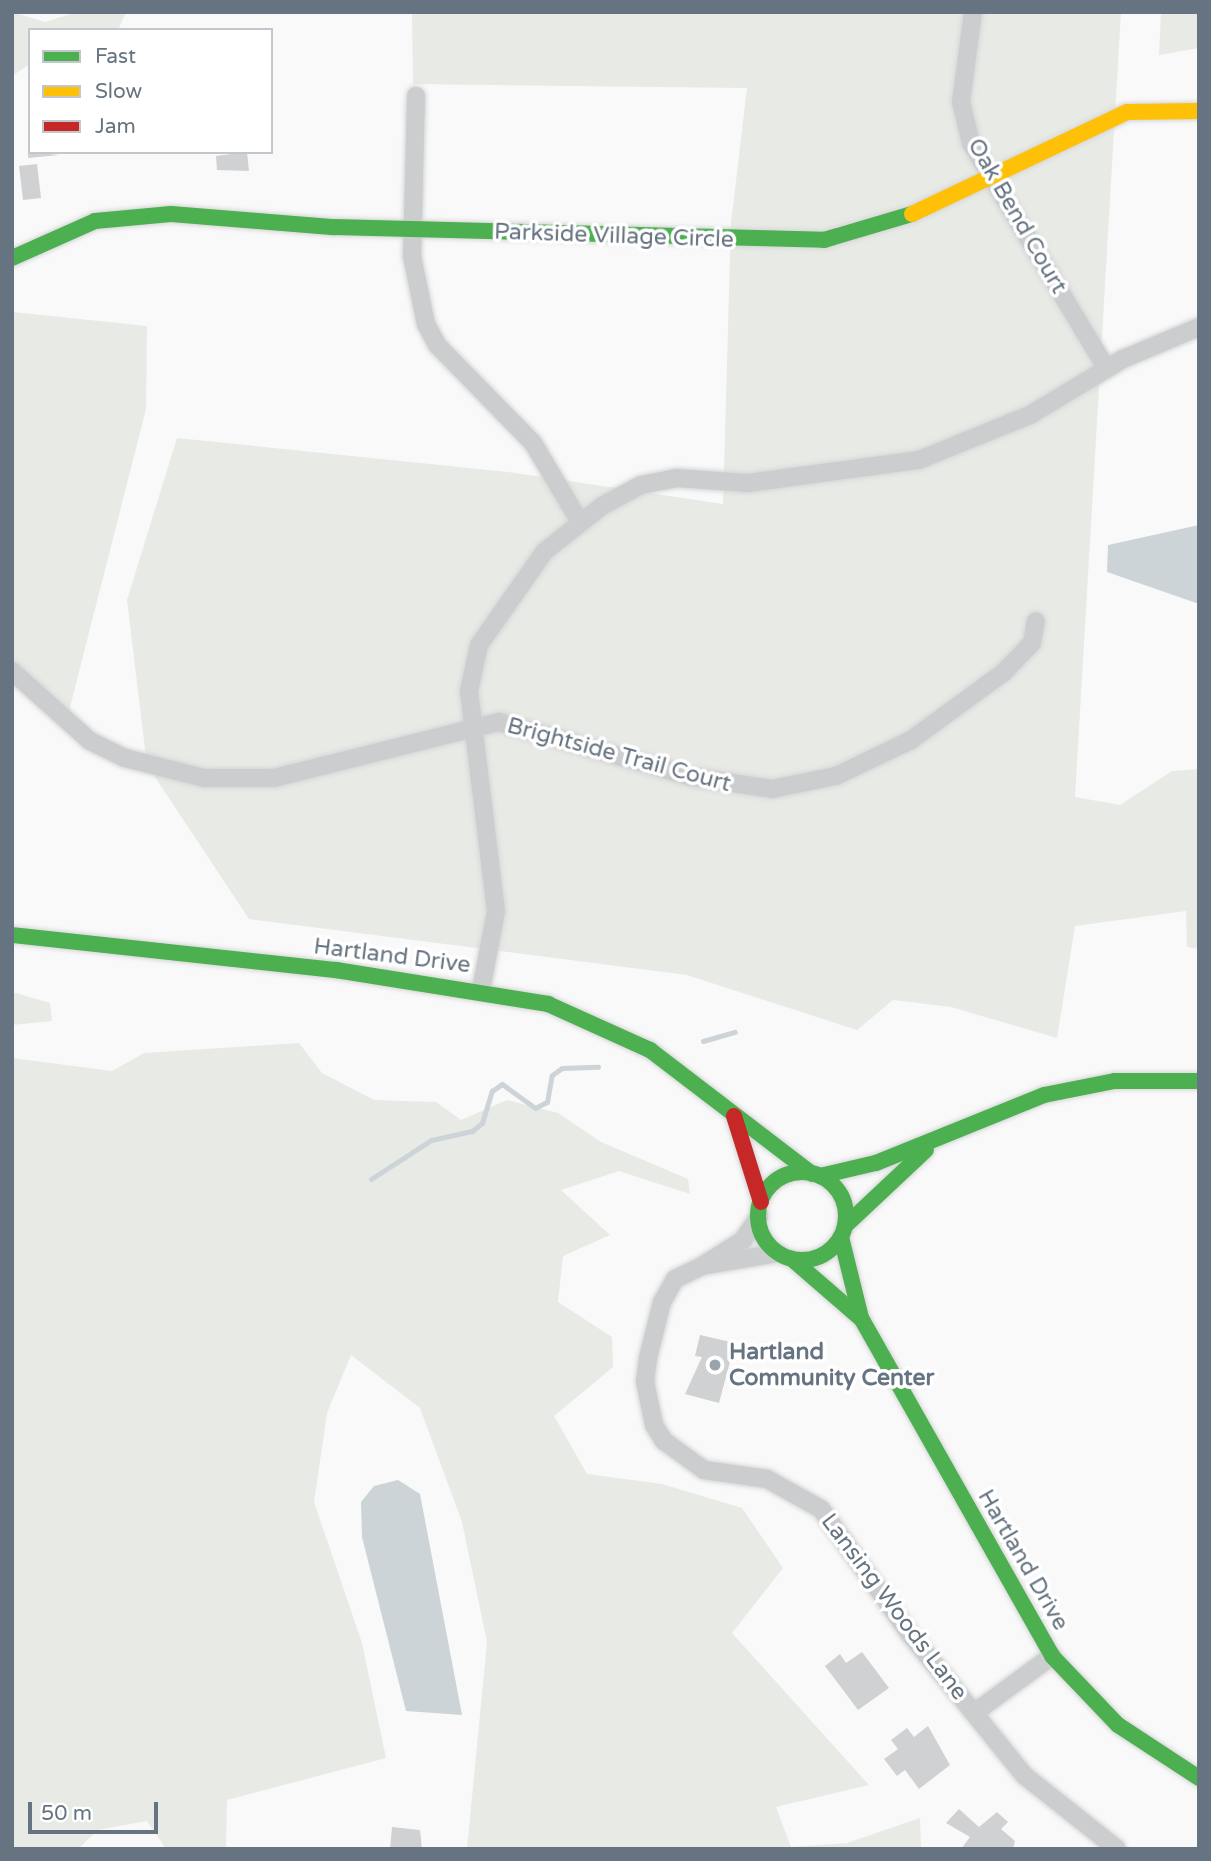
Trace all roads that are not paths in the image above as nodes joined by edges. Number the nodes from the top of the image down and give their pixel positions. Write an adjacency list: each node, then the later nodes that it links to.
1 (973, 12): 4 (street, Oak Bend Court)
2 (416, 96): 5 (street)
3 (1199, 111): 4 (street, Parkside Village Circle)
4 (992, 175): 5 (street, Parkside Village Circle); 8 (street, Oak Bend Court)
5 (413, 229): 6 (street, Parkside Village Circle); 9 (street)
6 (12, 258)
7 (1199, 327): 8 (street)
8 (1106, 369): 9 (street)
9 (580, 522): 12 (street)
10 (1036, 621): 12 (street, Brightside Trail Court)
11 (12, 671): 12 (street)
12 (474, 725): 14 (street)
13 (12, 934): 14 (street, Hartland Drive)
14 (481, 990): 16 (street, Hartland Drive)
15 (1199, 1080): 17 (street)
16 (734, 1116): 18 (street, Hartland Drive); 19 (street, Hartland Drive)
17 (934, 1142): 18 (street); 20 (street)
18 (816, 1175): 19 (street); 20 (street, Hartland Drive)
19 (760, 1209): 21 (street, Hartland Drive); 22 (street, Lansing Woods Lane)
20 (843, 1232): 21 (street); 23 (street, Hartland Drive)
21 (785, 1256): 22 (street, Lansing Woods Lane); 23 (street, Hartland Drive)
22 (702, 1266): 25 (street, Lansing Woods Lane)
23 (861, 1318): 24 (street, Hartland Drive)
24 (1052, 1656): 25 (street); 26 (street, Hartland Drive)
25 (974, 1713): 27 (street, Lansing Woods Lane)
26 (1199, 1778)
27 (1116, 1849)

